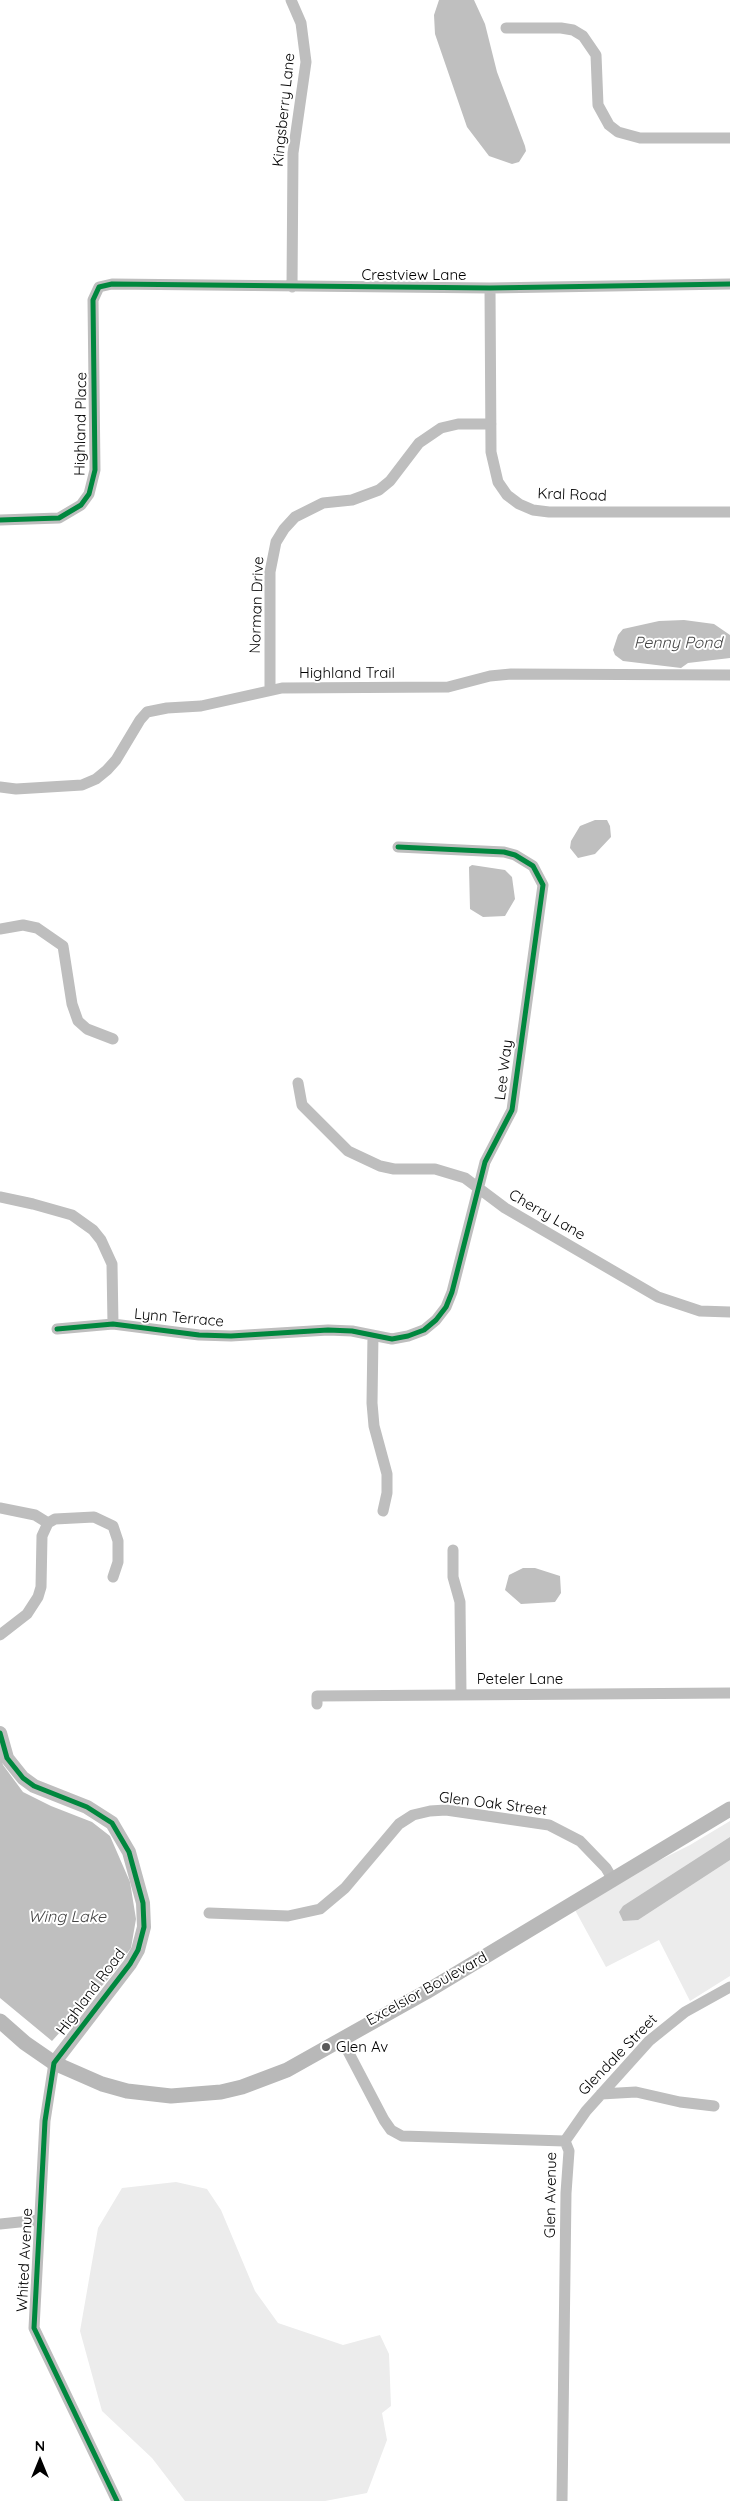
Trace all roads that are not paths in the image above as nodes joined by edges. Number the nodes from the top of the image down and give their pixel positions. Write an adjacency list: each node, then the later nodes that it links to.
1 (290, 0): 6 (street, Kingsberry Lane)
2 (506, 28): 3 (street)
3 (730, 138)
4 (730, 284): 7 (street, Crestview Lane)
5 (99, 287): 6 (street, Crestview Lane); 10 (street, Highland Place)
6 (292, 287): 7 (street, Crestview Lane)
7 (490, 288): 8 (street, Kral Road)
8 (491, 424): 9 (street, Kral Road); 12 (street, Norman Drive)
9 (730, 512)
10 (0, 520)
11 (730, 675): 12 (street, Highland Trail)
12 (270, 690): 13 (street, Highland Trail)
13 (0, 787)
14 (398, 847): 18 (street, Lee Way)
15 (0, 929): 16 (street)
16 (113, 1039)
17 (298, 1083): 18 (street, Cherry Lane)
18 (480, 1188): 20 (street, Cherry Lane); 24 (street, Lee Way)
19 (0, 1197): 21 (street)
20 (730, 1312)
21 (113, 1324): 22 (street, Lynn Terrace); 23 (street, Lynn Terrace)
22 (57, 1330)
23 (328, 1330): 24 (street, Lee Way)
24 (373, 1335): 26 (street)
25 (0, 1508): 27 (street)
26 (383, 1511)
27 (48, 1523): 29 (street); 30 (street)
28 (452, 1550): 32 (street)
29 (113, 1576)
30 (0, 1635)
31 (730, 1693): 32 (street, Peteler Lane)
32 (461, 1694): 33 (street, Peteler Lane)
33 (317, 1704)
34 (0, 1733): 41 (street, Highland Road)
35 (730, 1809): 36 (main road, Excelsior Boulevard)
36 (613, 1880): 37 (street, Glen Oak Street); 40 (main road, Excelsior Boulevard)
37 (209, 1913)
38 (730, 1987): 42 (street, Glendale Street)
39 (0, 2022): 41 (main road, Excelsior Boulevard)
40 (341, 2038): 41 (main road, Excelsior Boulevard); 44 (street, Glen Avenue)
41 (54, 2063): 45 (street, Whited Avenue)
42 (601, 2094): 43 (street); 44 (street, Glendale Street)
43 (714, 2106)
44 (565, 2141): 48 (street, Glen Avenue)
45 (40, 2220): 46 (street); 47 (street, Whited Avenue)
46 (0, 2224)
47 (117, 2501)
48 (562, 2501)

